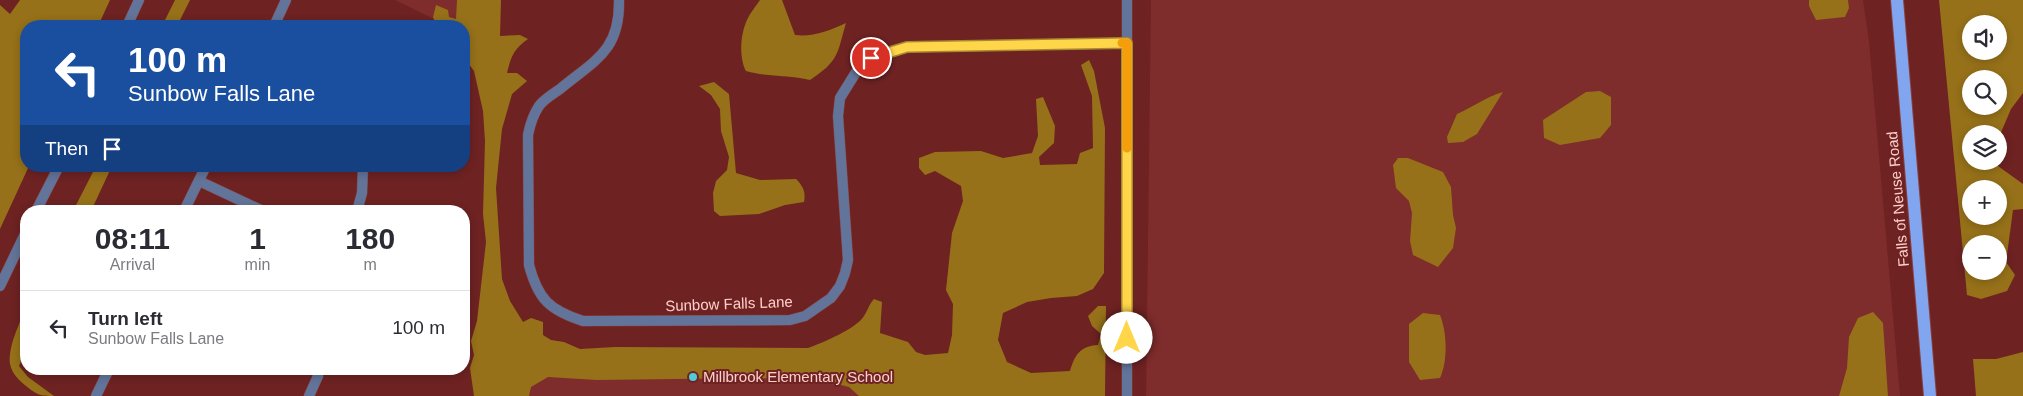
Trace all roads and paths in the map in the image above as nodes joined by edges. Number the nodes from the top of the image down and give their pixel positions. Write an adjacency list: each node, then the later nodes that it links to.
1 (140, 0): 6 (street)
2 (286, 0): 7 (street)
3 (618, 0): 8 (street, Sunbow Falls Lane)
4 (1127, 0): 8 (street)
5 (1896, 0): 24 (main road, Falls of Neuse Road)
6 (130, 20)
7 (277, 20)
8 (1127, 43): 23 (street)
9 (56, 172): 13 (street)
10 (203, 172): 12 (street)
11 (363, 172): 16 (street)
12 (199, 181): 14 (street); 15 (street)
13 (39, 205)
14 (187, 205)
15 (250, 205)
16 (359, 205)
17 (20, 244): 18 (street)
18 (0, 286)
19 (106, 375): 21 (street)
20 (318, 376): 22 (street)
21 (96, 396)
22 (309, 396)
23 (1127, 396)
24 (1930, 396)

